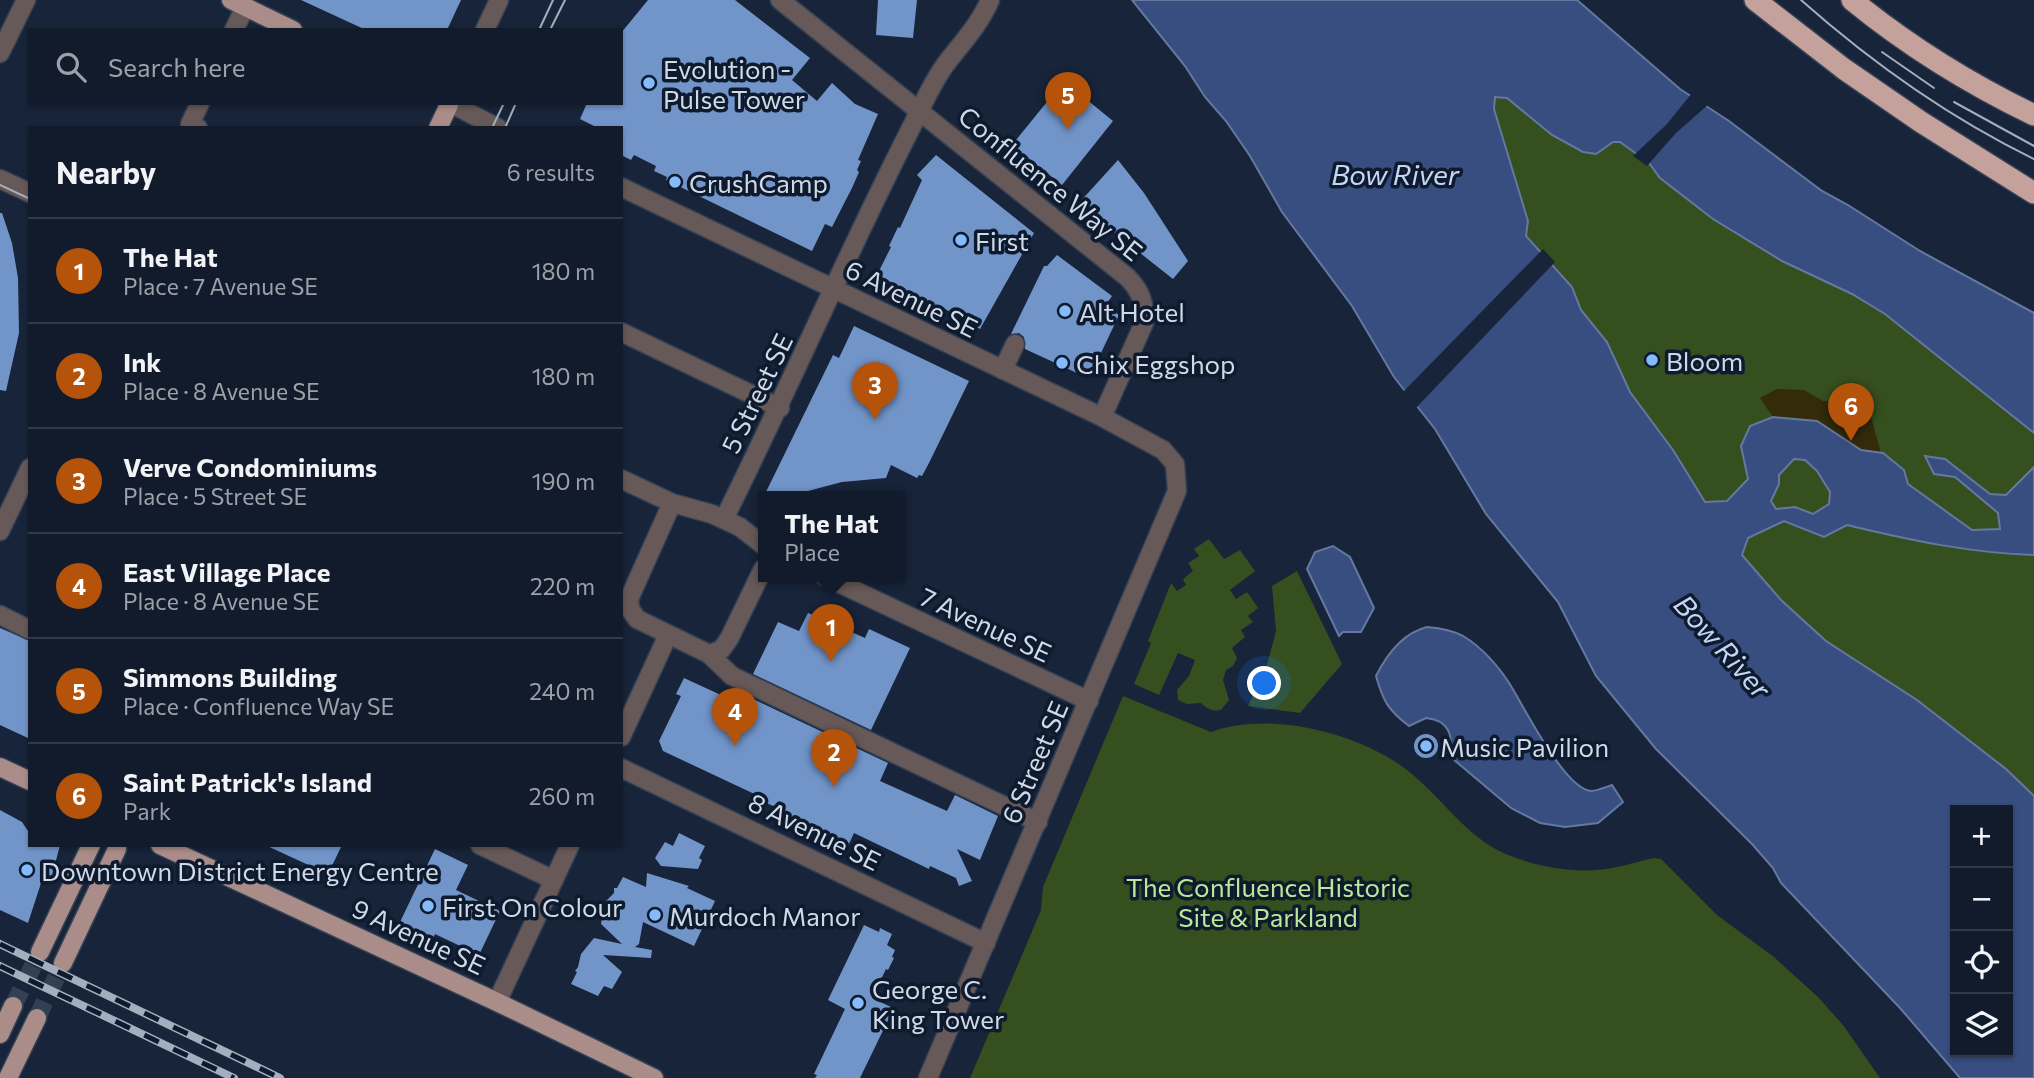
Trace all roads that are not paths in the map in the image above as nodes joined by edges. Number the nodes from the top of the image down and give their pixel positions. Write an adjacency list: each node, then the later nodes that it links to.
1 (26, 0): 11 (street)
2 (499, 0): 10 (street)
3 (780, 0): 15 (street, Confluence Way SE)
4 (990, 0): 15 (street, 5 Street SE)
5 (1755, 0): 23 (highway)
6 (1852, 0): 16 (highway)
7 (238, 3): 8 (street); 9 (main road)
8 (234, 28)
9 (289, 28)
10 (486, 28)
11 (0, 53)
12 (199, 105): 17 (street)
13 (449, 105): 18 (main road)
14 (451, 105): 19 (street)
15 (920, 110): 24 (street, 5 Street SE); 29 (street, Confluence Way SE)
16 (2034, 115)
17 (194, 126)
18 (439, 126)
19 (494, 126)
20 (0, 179): 22 (street)
21 (623, 188): 24 (street, 6 Avenue SE)
22 (28, 193)
23 (2034, 193)
24 (834, 289): 27 (street, 6 Avenue SE); 28 (street, 5 Street SE)
25 (623, 333): 28 (street)
26 (1015, 344): 27 (street)
27 (1003, 370): 29 (street, 6 Avenue SE)
28 (780, 408): 34 (street, 5 Street SE)
29 (1102, 417): 30 (street, 6 Avenue SE)
30 (1175, 464): 44 (street, 6 Street SE)
31 (28, 478): 35 (street)
32 (623, 480): 33 (street)
33 (672, 503): 34 (street); 40 (street)
34 (724, 519): 36 (street)
35 (0, 531)
36 (758, 541)
37 (758, 579): 43 (street)
38 (837, 582): 44 (street, 7 Avenue SE)
39 (0, 615): 41 (street)
40 (629, 619): 42 (street)
41 (28, 629)
42 (668, 635): 43 (street); 45 (street)
43 (709, 654): 49 (street)
44 (1089, 701): 49 (street, 6 Street SE)
45 (623, 733)
46 (0, 766): 48 (main road)
47 (623, 769): 56 (street, 8 Avenue SE)
48 (28, 781)
49 (1038, 822): 56 (street, 6 Street SE)
50 (90, 847): 57 (main road)
51 (117, 847): 58 (main road)
52 (164, 847): 59 (main road, 9 Avenue SE)
53 (484, 847): 55 (street)
54 (569, 847): 55 (street)
55 (554, 880): 59 (street)
56 (986, 943): 65 (street, 6 Street SE)
57 (40, 951)
58 (64, 963)
59 (497, 1002): 64 (main road, 9 Avenue SE)
60 (13, 1006): 62 (main road)
61 (37, 1018): 63 (main road)
62 (0, 1034)
63 (8, 1078)
64 (654, 1078)
65 (928, 1078)

